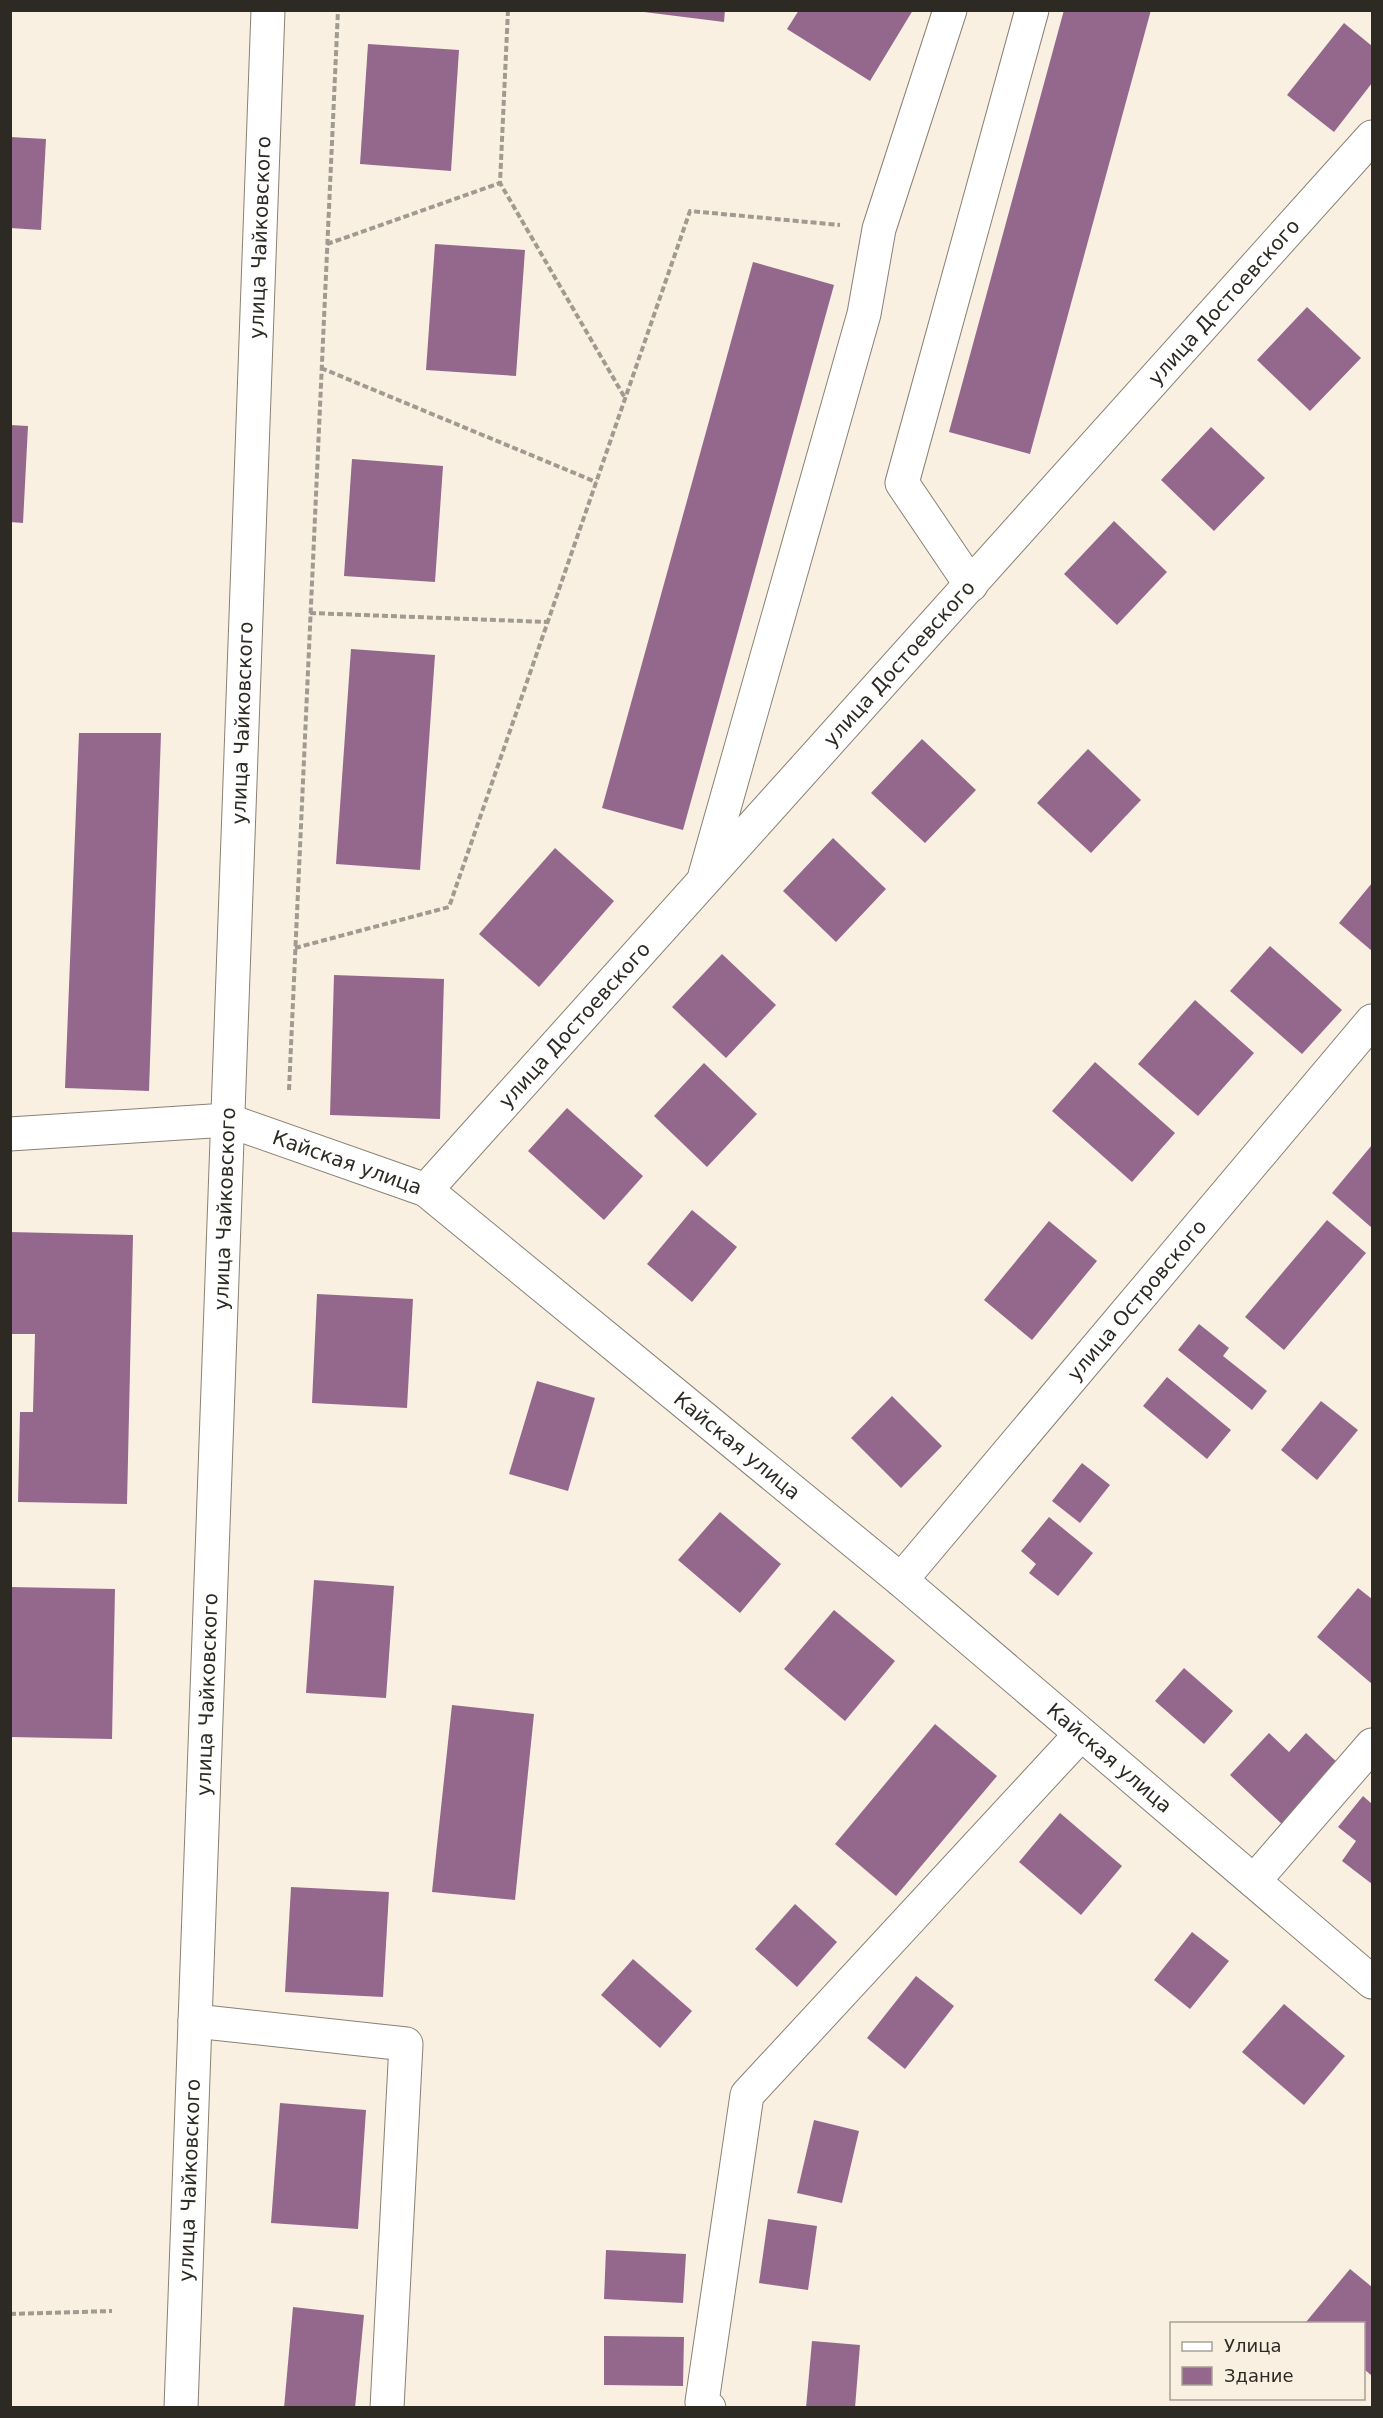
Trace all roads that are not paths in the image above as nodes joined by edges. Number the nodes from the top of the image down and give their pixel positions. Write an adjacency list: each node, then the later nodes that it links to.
1 (268, 10): 8 (street, улица Чайковского)
2 (950, 10): 6 (street)
3 (1032, 10): 5 (street)
4 (1372, 137): 5 (street, улица Достоевского)
5 (970, 585): 6 (street, улица Достоевского)
6 (703, 882): 10 (street, улица Достоевского)
7 (1372, 1021): 11 (street, улица Островского)
8 (227, 1120): 9 (street, Кайская улица); 10 (street, Кайская улица); 16 (street, улица Чайковского)
9 (10, 1134)
10 (426, 1190): 11 (street, Кайская улица)
11 (901, 1580): 12 (street, Кайская улица)
12 (1081, 1734): 14 (street, Кайская улица); 19 (street)
13 (1372, 1745): 14 (street)
14 (1254, 1881): 15 (street, Кайская улица)
15 (1372, 1982)
16 (195, 2021): 17 (street, улица Чайковского); 18 (street)
17 (181, 2408)
18 (387, 2408)
19 (710, 2408)

